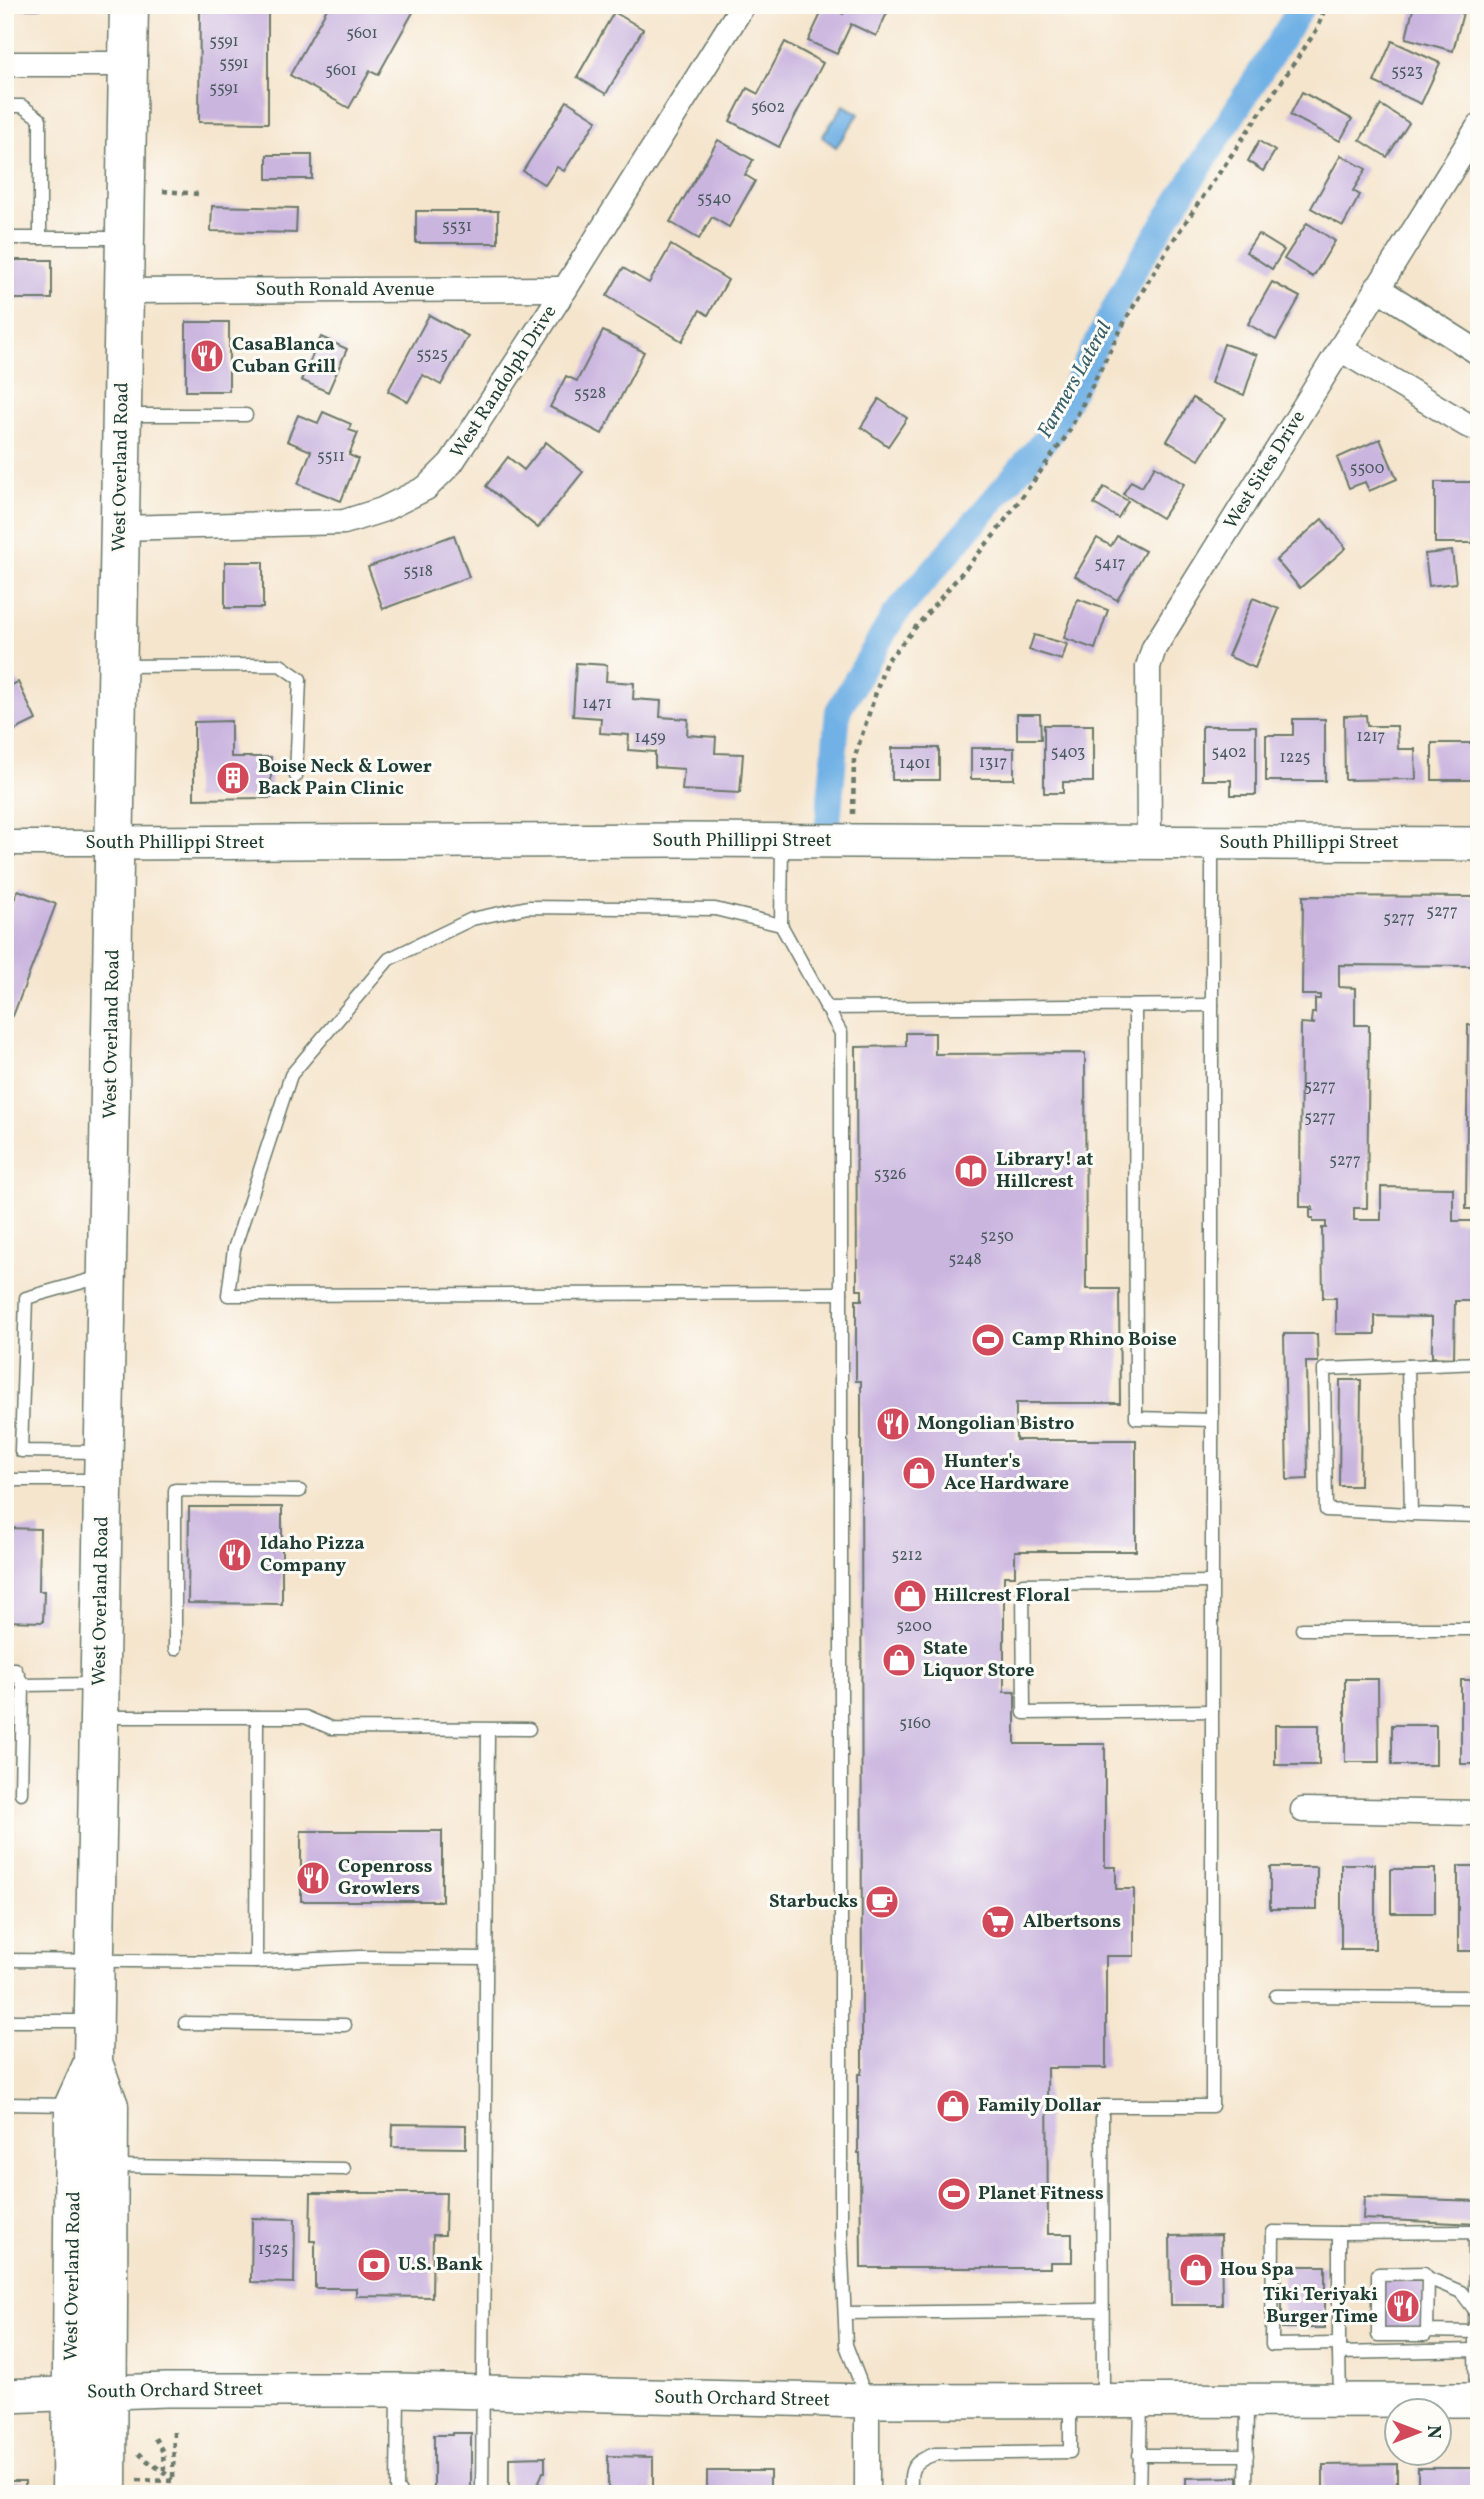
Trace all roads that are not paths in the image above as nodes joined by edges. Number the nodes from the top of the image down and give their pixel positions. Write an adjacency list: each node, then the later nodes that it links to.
1 (129, 5): 4 (main road, West Overland Road)
2 (743, 5): 11 (street, West Randolph Drive)
3 (5, 64): 4 (street)
4 (128, 64): 9 (main road, West Overland Road)
5 (5, 106): 8 (lane)
6 (1479, 126): 10 (street, West Sites Drive)
7 (5, 238): 8 (lane)
8 (40, 238): 9 (lane)
9 (125, 238): 12 (main road, West Overland Road)
10 (1377, 288): 13 (street, West Sites Drive); 14 (street)
11 (565, 289): 12 (street, South Ronald Avenue); 18 (street, West Randolph Drive)
12 (124, 291): 15 (main road, West Overland Road)
13 (1340, 349): 17 (street); 22 (street, West Sites Drive)
14 (1479, 353)
15 (122, 415): 16 (lane); 18 (main road, West Overland Road)
16 (246, 415)
17 (1479, 429)
18 (120, 528): 19 (main road, West Overland Road)
19 (118, 666): 20 (lane); 24 (main road, West Overland Road)
20 (296, 776)
21 (782, 841): 22 (main road, South Phillippi Street); 24 (main road, South Phillippi Street); 27 (lane)
22 (1149, 842): 25 (main road, South Phillippi Street)
23 (5, 843): 24 (street, South Phillippi Street)
24 (115, 843): 31 (main road, West Overland Road)
25 (1212, 843): 26 (main road, South Phillippi Street); 29 (lane)
26 (1479, 844)
27 (781, 925): 30 (lane); 32 (lane)
28 (1135, 1006): 29 (lane); 30 (lane); 35 (lane)
29 (1212, 1006): 35 (lane)
30 (826, 1008): 32 (lane)
31 (107, 1275): 36 (main road, West Overland Road); 36 (lane)
32 (841, 1293): 74 (lane)
33 (1479, 1363): 34 (lane)
34 (1408, 1366): 39 (lane); 39 (lane)
35 (1212, 1420): 41 (lane)
36 (104, 1466): 37 (lane); 47 (main road, West Overland Road)
37 (5, 1479)
38 (300, 1491): 44 (lane)
39 (1411, 1514): 40 (lane)
40 (1479, 1516)
41 (1212, 1582): 48 (lane); 48 (lane)
42 (1302, 1629): 43 (lane)
43 (1479, 1629)
44 (175, 1649)
45 (5, 1669): 46 (lane)
46 (23, 1685): 47 (lane); 52 (lane)
47 (100, 1700): 49 (lane); 56 (main road, West Overland Road)
48 (1212, 1710): 73 (lane)
49 (257, 1717): 51 (lane); 58 (lane)
50 (529, 1729): 51 (lane)
51 (488, 1730): 55 (lane)
52 (21, 1793)
53 (1303, 1810): 54 (street)
54 (1479, 1813)
55 (486, 1958): 58 (lane); 80 (lane)
56 (95, 1959): 57 (lane); 58 (lane); 62 (main road, West Overland Road)
57 (5, 1960)
58 (256, 1962)
59 (1276, 1996): 60 (lane)
60 (1479, 1997)
61 (5, 2021): 62 (lane)
62 (94, 2021): 65 (main road, West Overland Road)
63 (185, 2023): 64 (lane)
64 (345, 2025)
65 (93, 2063): 67 (main road, West Overland Road); 68 (main road, West Overland Road)
66 (5, 2104): 67 (lane)
67 (74, 2105): 81 (main road, West Overland Road)
68 (108, 2166): 69 (lane); 81 (main road, West Overland Road)
69 (344, 2169)
70 (1339, 2233): 72 (lane); 77 (lane); 77 (lane)
71 (1428, 2278): 72 (lane); 75 (lane); 75 (lane)
72 (1474, 2309): 76 (lane)
73 (1102, 2311): 74 (lane); 84 (lane)
74 (845, 2313): 88 (lane)
75 (1427, 2331): 76 (lane)
76 (1475, 2332): 78 (lane)
77 (1339, 2349): 78 (lane); 86 (lane)
78 (1475, 2350): 87 (lane)
79 (398, 2390): 80 (main road, South Orchard Street); 81 (main road, South Orchard Street); 93 (lane)
80 (482, 2391): 88 (main road, South Orchard Street); 94 (lane)
81 (89, 2392): 82 (main road, South Orchard Street); 91 (main road, West Overland Road); 92 (main road, West Overland Road)
82 (5, 2396)
83 (1141, 2399): 84 (main road, South Orchard Street); 85 (main road, South Orchard Street); 89 (lane)
84 (1087, 2400): 88 (main road, South Orchard Street); 96 (lane)
85 (1247, 2400): 86 (main road, South Orchard Street); 90 (lane)
86 (1340, 2400): 87 (main road, South Orchard Street)
87 (1477, 2400)
88 (867, 2401): 95 (street)
89 (1139, 2455): 90 (lane); 97 (lane)
90 (1247, 2455): 98 (lane)
91 (118, 2487)
92 (71, 2494)
93 (401, 2494)
94 (482, 2494)
95 (867, 2494)
96 (911, 2494)
97 (1139, 2494)
98 (1246, 2494)

